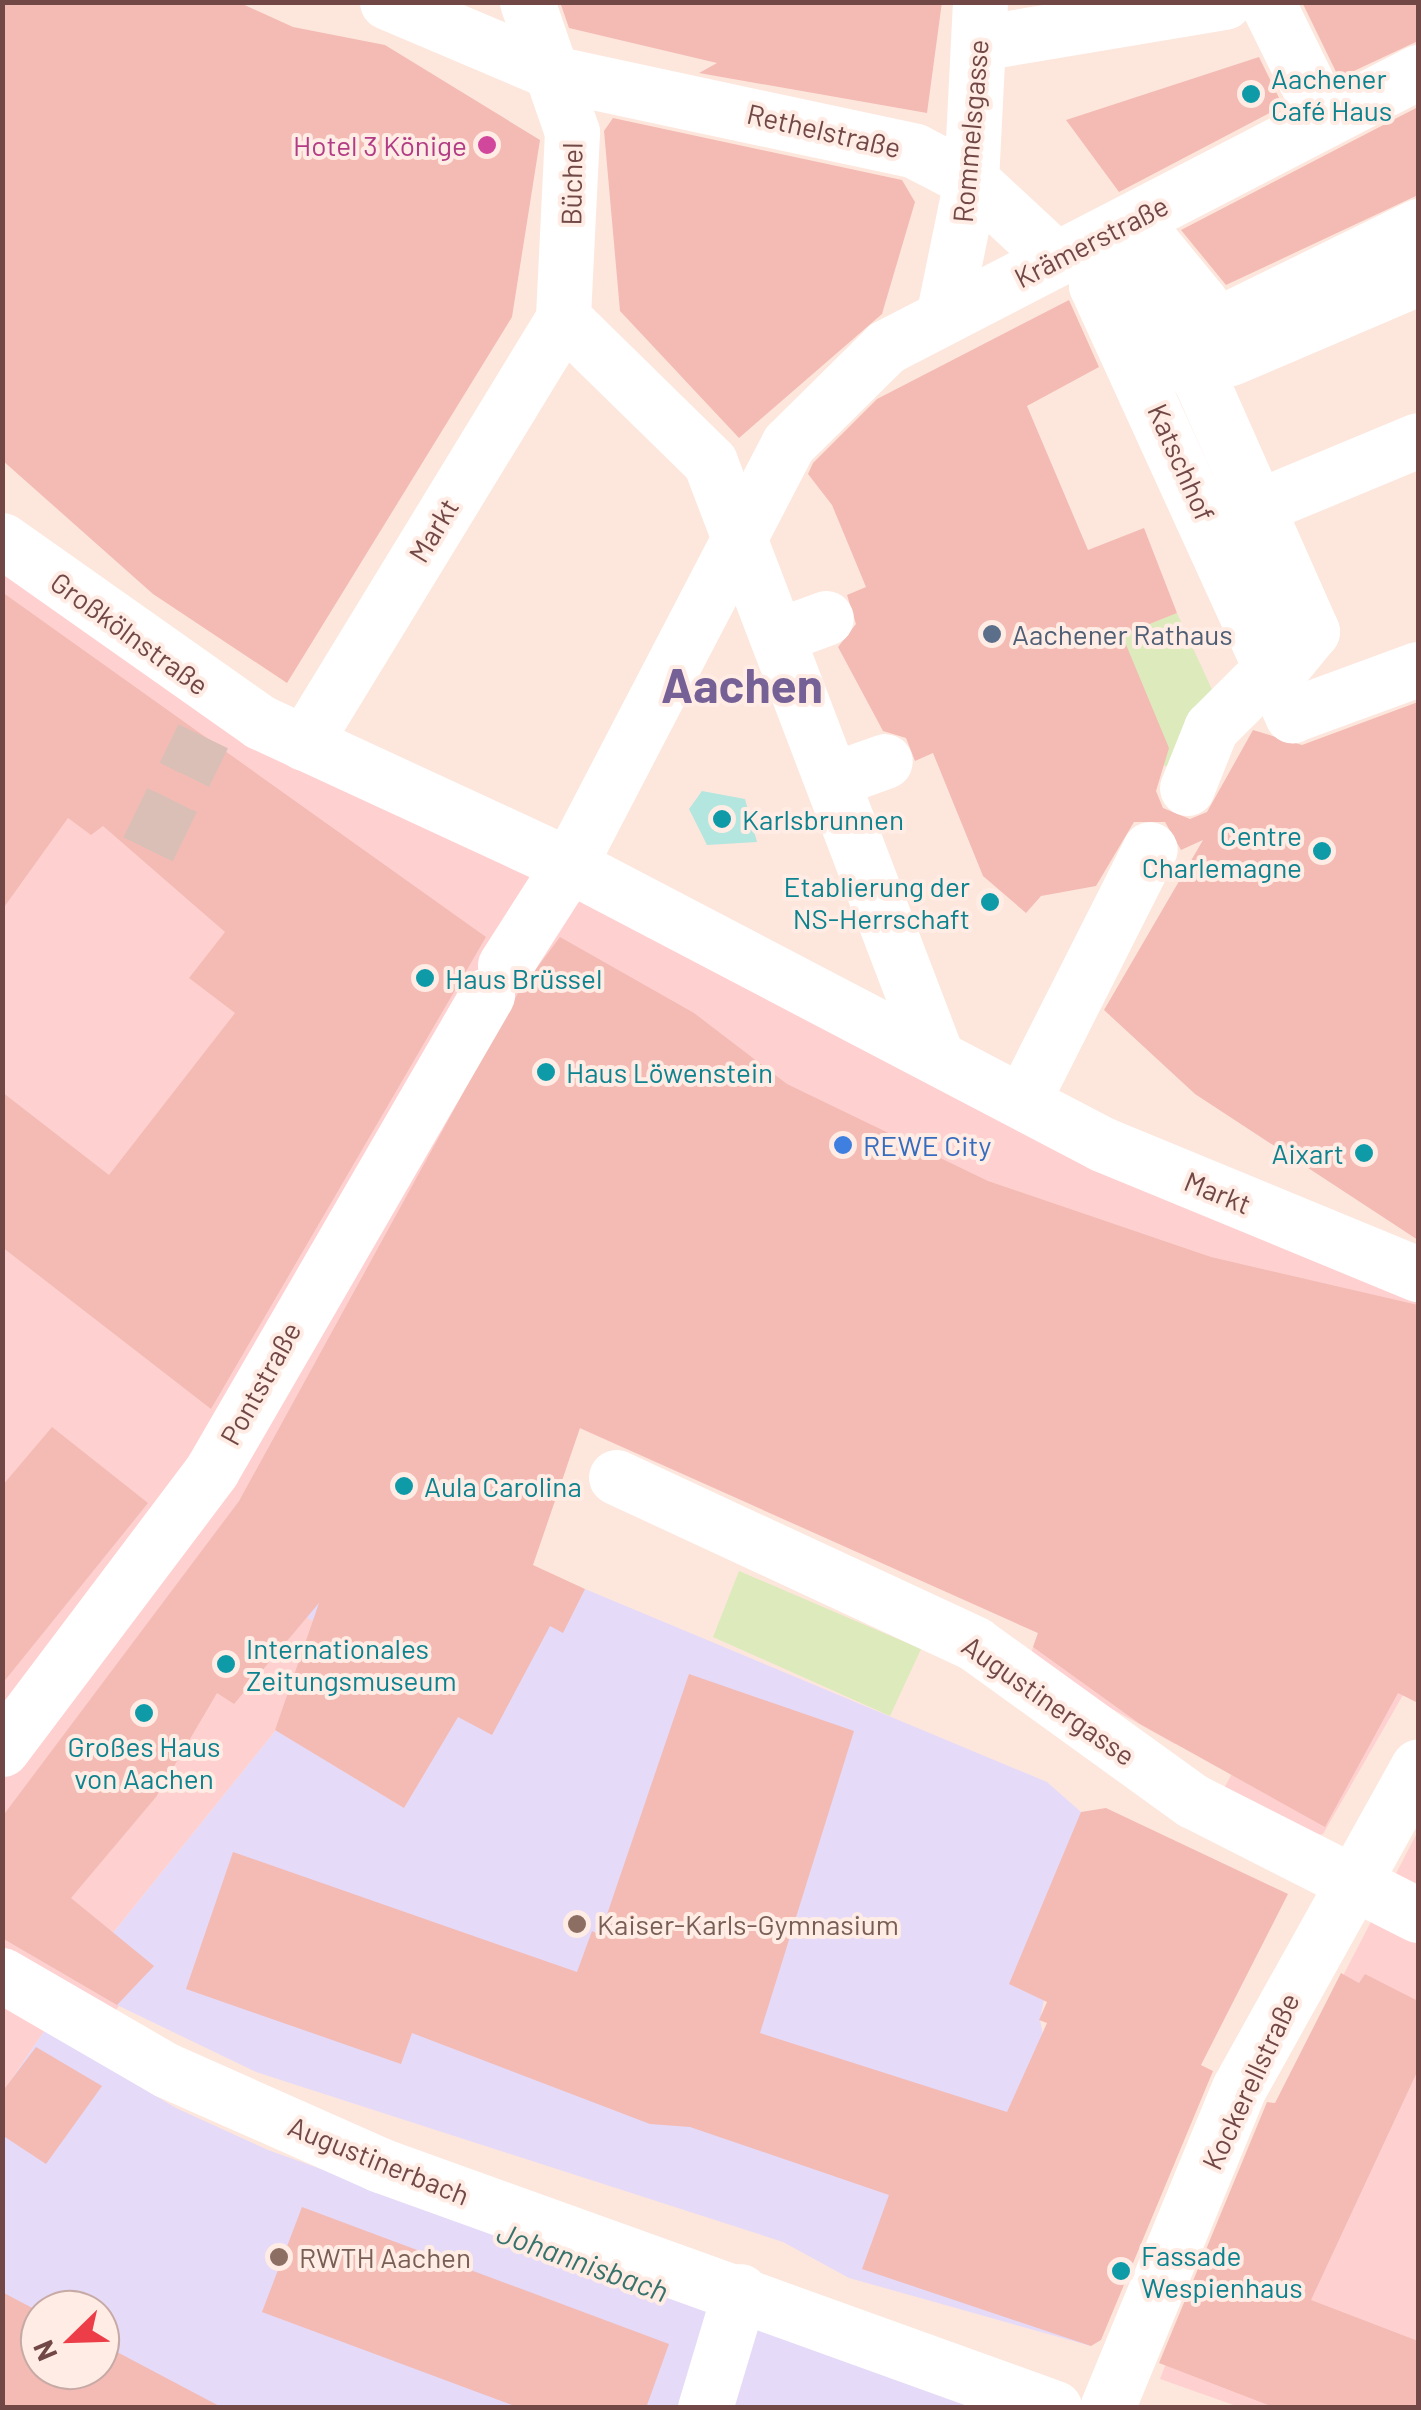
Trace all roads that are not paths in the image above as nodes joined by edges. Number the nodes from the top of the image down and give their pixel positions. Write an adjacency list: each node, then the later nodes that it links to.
1 (527, 2): 7 (street, Büchel)
2 (1226, 2): 5 (street)
3 (1267, 2): 8 (street)
4 (409, 5): 7 (street)
5 (980, 23): 9 (street, Rommelsgasse)
6 (1418, 72): 8 (street, Krämerstraße)
7 (557, 74): 9 (street, Rethelstraße); 13 (street, Büchel)
8 (1324, 120): 11 (street, Krämerstraße)
9 (971, 180): 11 (street, Rethelstraße); 14 (street, Rommelsgasse)
10 (1418, 226): 15 (street)
11 (1100, 243): 14 (street, Krämerstraße); 15 (street, Katschhof); 21 (street, Katschhof)
12 (1418, 278): 15 (street, Katschhof)
13 (566, 306): 18 (street); 22 (street, Markt)
14 (943, 317): 18 (street, Krämerstraße)
15 (1197, 336): 17 (street, Katschhof)
16 (1418, 440): 17 (street, Katschhof)
17 (1258, 507): 21 (street, Katschhof)
18 (739, 534): 24 (street); 27 (street)
19 (4, 542): 22 (street, Großkölnstraße)
20 (1418, 669): 21 (street, Katschhof)
21 (1266, 680): 25 (street, Katschhof)
22 (248, 725): 27 (street, Markt)
23 (885, 761): 24 (street)
24 (832, 780): 28 (street)
25 (1186, 788)
26 (1150, 848): 29 (street)
27 (568, 865): 28 (street, Markt); 32 (street, Pontstraße)
28 (935, 1052): 29 (street, Markt)
29 (1023, 1100): 30 (street, Markt)
30 (1418, 1274)
31 (616, 1478): 34 (street, Augustinergasse)
32 (2, 1750)
33 (1418, 1766): 34 (street, Kockerellstraße)
34 (1351, 1880): 35 (street, Augustinergasse); 40 (street, Kockerellstraße)
35 (1418, 1915)
36 (2, 1976): 37 (street, Augustinerbach)
37 (740, 2290): 38 (street); 39 (street, Augustinerbach)
38 (706, 2408)
39 (1055, 2408)
40 (1107, 2408)

